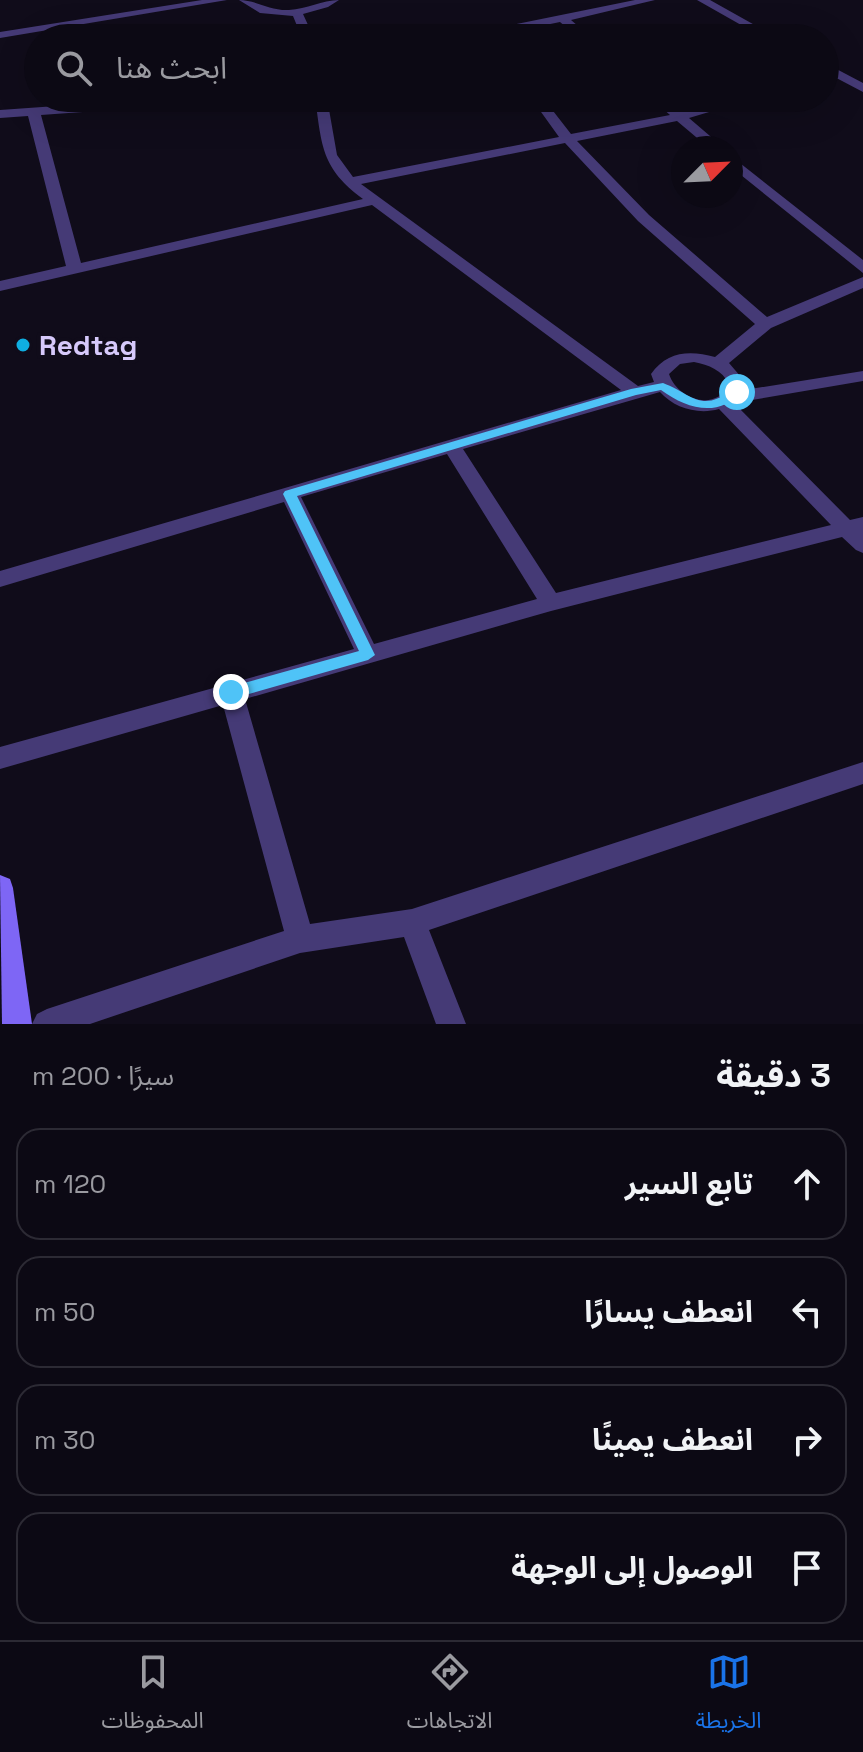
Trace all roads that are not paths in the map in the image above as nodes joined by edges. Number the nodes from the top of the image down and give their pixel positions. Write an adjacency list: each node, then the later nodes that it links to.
1 (132, 0): 8 (street)
2 (222, 0): 8 (street)
3 (244, 0): 7 (street)
4 (334, 0): 7 (street)
5 (650, 0): 9 (street)
6 (702, 0): 14 (street)
7 (297, 12): 11 (street)
8 (140, 13): 10 (street)
9 (563, 19): 12 (street); 13 (street)
10 (70, 24)
11 (302, 24)
12 (543, 24)
13 (569, 24)
14 (746, 24)
15 (24, 31): 16 (street)
16 (0, 35)
17 (863, 67): 18 (street)
18 (839, 74): 19 (street)
19 (863, 88)
20 (24, 111): 26 (street)
21 (34, 112): 34 (street)
22 (323, 112): 31 (street)
23 (547, 112): 29 (street)
24 (673, 112): 27 (street)
25 (698, 112): 27 (street)
26 (0, 114)
27 (679, 117): 28 (street); 29 (street)
28 (702, 136)
29 (566, 140): 31 (street); 37 (street)
30 (743, 170): 33 (street)
31 (349, 182): 32 (street)
32 (377, 200): 34 (street); 41 (street)
33 (863, 268)
34 (75, 269): 36 (street)
35 (863, 282): 37 (street)
36 (0, 286)
37 (765, 324): 38 (street)
38 (718, 363): 40 (street); 42 (street)
39 (863, 376): 42 (street)
40 (663, 386): 41 (street); 42 (street)
41 (635, 392): 43 (street)
42 (727, 400): 45 (street)
43 (451, 446): 44 (street); 48 (street)
44 (290, 494): 47 (street); 49 (street)
45 (854, 526): 46 (street); 48 (street)
46 (863, 545)
47 (0, 579)
48 (551, 603): 49 (street)
49 (368, 655): 50 (street)
50 (231, 692): 51 (street); 55 (street)
51 (0, 758)
52 (863, 773): 54 (street)
53 (0, 888): 56 (street)
54 (412, 922): 55 (street); 58 (street)
55 (300, 939): 57 (street)
56 (17, 1024)
57 (47, 1024)
58 (451, 1024)

